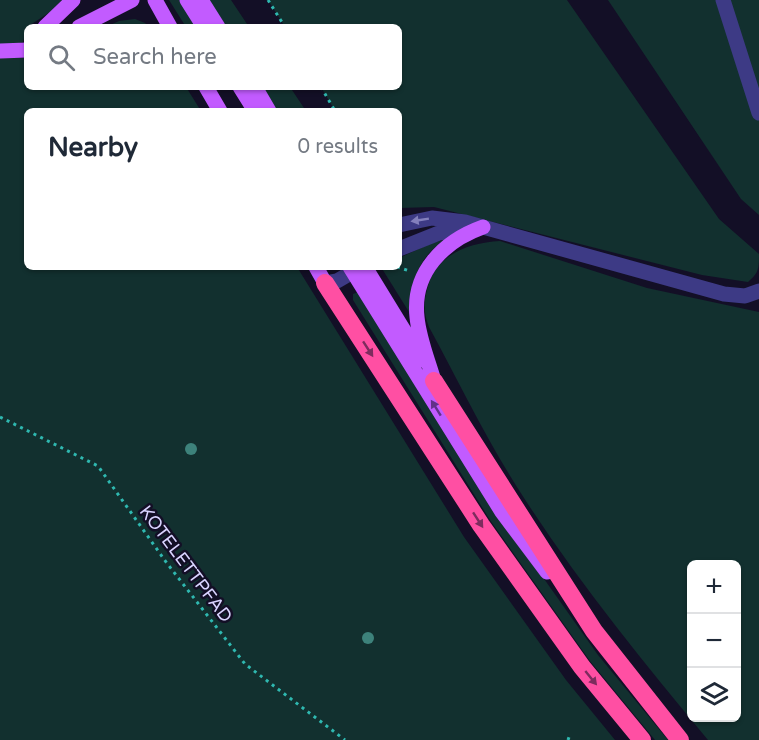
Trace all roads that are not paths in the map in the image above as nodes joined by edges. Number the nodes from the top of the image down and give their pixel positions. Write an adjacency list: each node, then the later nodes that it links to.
1 (132, 0): 8 (main road)
2 (155, 0): 9 (main road)
3 (187, 0): 10 (main road)
4 (201, 0): 11 (main road)
5 (723, 0): 21 (street)
6 (71, 1): 7 (main road)
7 (48, 24)
8 (85, 24)
9 (169, 24)
10 (202, 24)
11 (216, 24)
12 (24, 42): 14 (main road)
13 (24, 50): 14 (main road)
14 (2, 51)
15 (208, 90): 18 (main road)
16 (242, 90): 19 (main road)
17 (257, 90): 20 (main road)
18 (218, 108)
19 (253, 108)
20 (267, 108)
21 (759, 113)
22 (402, 224): 23 (street, one-way to 22)
23 (483, 227): 24 (street); 30 (street); 31 (main road)
24 (402, 248)
25 (318, 270): 29 (main road)
26 (354, 270): 29 (street)
27 (358, 270): 31 (main road)
28 (358, 270): 32 (main road, one-way to 28)
29 (325, 283): 33 (highway, one-way to 33)
30 (759, 291)
31 (434, 381): 32 (highway)
32 (594, 631): 34 (highway)
33 (642, 740)
34 (680, 740)

